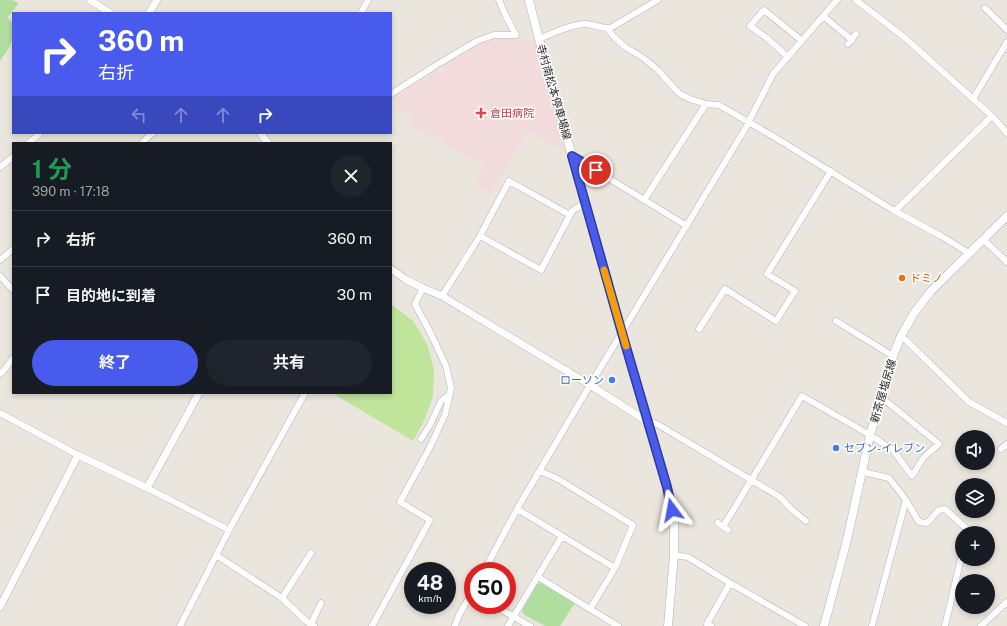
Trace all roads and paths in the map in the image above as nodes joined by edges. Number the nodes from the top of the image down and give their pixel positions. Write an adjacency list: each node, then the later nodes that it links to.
1 (90, 0): 10 (street)
2 (157, 0): 11 (street)
3 (368, 0): 12 (street)
4 (499, 0): 21 (street)
5 (529, 0): 17 (main road, 寺村南松本停車場線)
6 (658, 0): 14 (street)
7 (837, 0): 13 (street)
8 (856, 0): 22 (street)
9 (985, 8): 15 (street)
10 (108, 12)
11 (150, 12)
12 (362, 12)
13 (823, 16): 16 (street); 18 (street)
14 (608, 29): 17 (street); 23 (street)
15 (1007, 30)
16 (856, 34)
17 (539, 39): 33 (main road, 寺村南松本停車場線)
18 (802, 40): 20 (street); 20 (street)
19 (1007, 42): 22 (street)
20 (788, 57): 25 (street)
21 (392, 93)
22 (973, 99): 24 (street)
23 (706, 104): 25 (street); 37 (street)
24 (992, 116): 26 (street); 39 (street)
25 (749, 123): 36 (street); 42 (street)
26 (1007, 133)
27 (39, 134): 30 (street)
28 (152, 134): 31 (street)
29 (261, 134): 32 (street)
30 (30, 142)
31 (143, 142)
32 (267, 142)
33 (572, 156): 37 (street); 38 (main road, 寺村南松本停車場線)
34 (12, 158): 35 (street)
35 (0, 167)
36 (831, 171): 39 (street); 55 (street)
37 (644, 200): 42 (street)
38 (585, 203): 40 (street); 56 (main road, 寺村南松本停車場線)
39 (895, 210): 46 (street)
40 (570, 215): 43 (street); 43 (street)
41 (1007, 216): 44 (main road, 新茶屋塩尻線)
42 (687, 226): 56 (street)
43 (480, 236): 53 (street)
44 (983, 239): 46 (main road, 新茶屋塩尻線); 48 (street)
45 (12, 250): 47 (street)
46 (969, 253): 57 (main road, 新茶屋塩尻線)
47 (0, 260)
48 (1007, 262)
49 (392, 270): 51 (street)
50 (0, 276): 52 (street)
51 (423, 288): 53 (street); 64 (street)
52 (12, 289)
53 (442, 296): 61 (street)
54 (836, 320): 58 (street)
55 (699, 329)
56 (622, 333): 61 (street); 67 (main road, 寺村南松本停車場線)
57 (901, 337): 58 (main road, 新茶屋塩尻線); 68 (street)
58 (893, 356): 65 (main road, 新茶屋塩尻線)
59 (12, 359): 60 (street)
60 (0, 374)
61 (590, 385): 67 (street); 74 (street)
62 (198, 394): 77 (street)
63 (304, 394): 83 (street)
64 (450, 394): 70 (street); 104 (street)
65 (881, 397): 69 (main road, 新茶屋塩尻線); 69 (street)
66 (0, 413): 73 (street)
67 (648, 422): 76 (street); 87 (main road, 寺村南松本停車場線)
68 (1007, 423)
69 (870, 435): 75 (main road, 新茶屋塩尻線); 76 (street)
70 (421, 439)
71 (1007, 444): 72 (street)
72 (1001, 449)
73 (78, 455): 77 (street); 96 (street)
74 (540, 470): 79 (street); 90 (street)
75 (863, 472): 78 (street); 111 (main road, 新茶屋塩尻線)
76 (751, 481): 80 (street); 81 (street)
77 (147, 488): 83 (street)
78 (906, 500): 82 (street); 112 (street)
79 (517, 509): 84 (street); 88 (street)
80 (806, 521)
81 (723, 526)
82 (963, 526)
83 (229, 530): 86 (street)
84 (562, 536): 90 (street); 91 (street)
85 (311, 553): 93 (street)
86 (216, 555): 93 (street); 103 (street)
87 (674, 555): 92 (street); 109 (main road, 寺村南松本停車場線)
88 (489, 562)
89 (959, 566): 113 (street)
90 (615, 568): 98 (street)
91 (538, 577): 98 (street); 100 (street)
92 (730, 584): 102 (street); 110 (street)
93 (282, 598): 101 (street)
94 (1007, 602): 114 (street)
95 (321, 603): 101 (street)
96 (0, 606)
97 (464, 607): 105 (street)
98 (590, 609): 108 (street)
99 (509, 614): 100 (street)
100 (514, 617): 106 (street); 107 (street)
101 (312, 625)
102 (708, 625)
103 (180, 626)
104 (372, 626)
105 (455, 626)
106 (508, 626)
107 (530, 626)
108 (618, 626)
109 (668, 626)
110 (805, 626)
111 (824, 626)
112 (872, 626)
113 (945, 626)
114 (981, 626)

